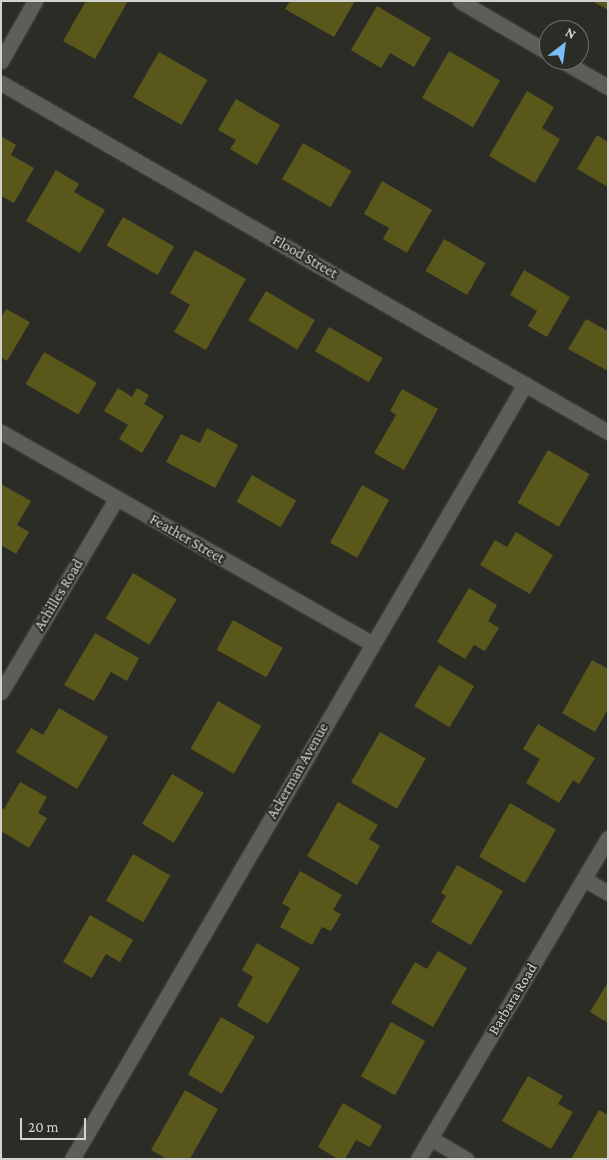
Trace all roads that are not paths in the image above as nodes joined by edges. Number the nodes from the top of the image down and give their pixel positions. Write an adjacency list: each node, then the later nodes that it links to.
1 (35, 1): 4 (street)
2 (460, 1): 3 (street)
3 (539, 47)
4 (1, 61)
5 (578, 70): 7 (street)
6 (1, 83): 8 (street, Flood Street)
7 (608, 87)
8 (525, 384): 10 (street, Flood Street); 12 (street, Ackerman Avenue)
9 (1, 432): 11 (street, Feather Street)
10 (608, 432)
11 (116, 499): 12 (street, Feather Street); 13 (street, Achilles Road)
12 (373, 644): 18 (street, Ackerman Avenue)
13 (1, 692)
14 (608, 838): 15 (street, Barbara Road)
15 (584, 879): 16 (street); 17 (street, Barbara Road)
16 (608, 893)
17 (430, 1138): 19 (street, Barbara Road); 20 (street)
18 (72, 1159)
19 (418, 1159)
20 (466, 1159)

